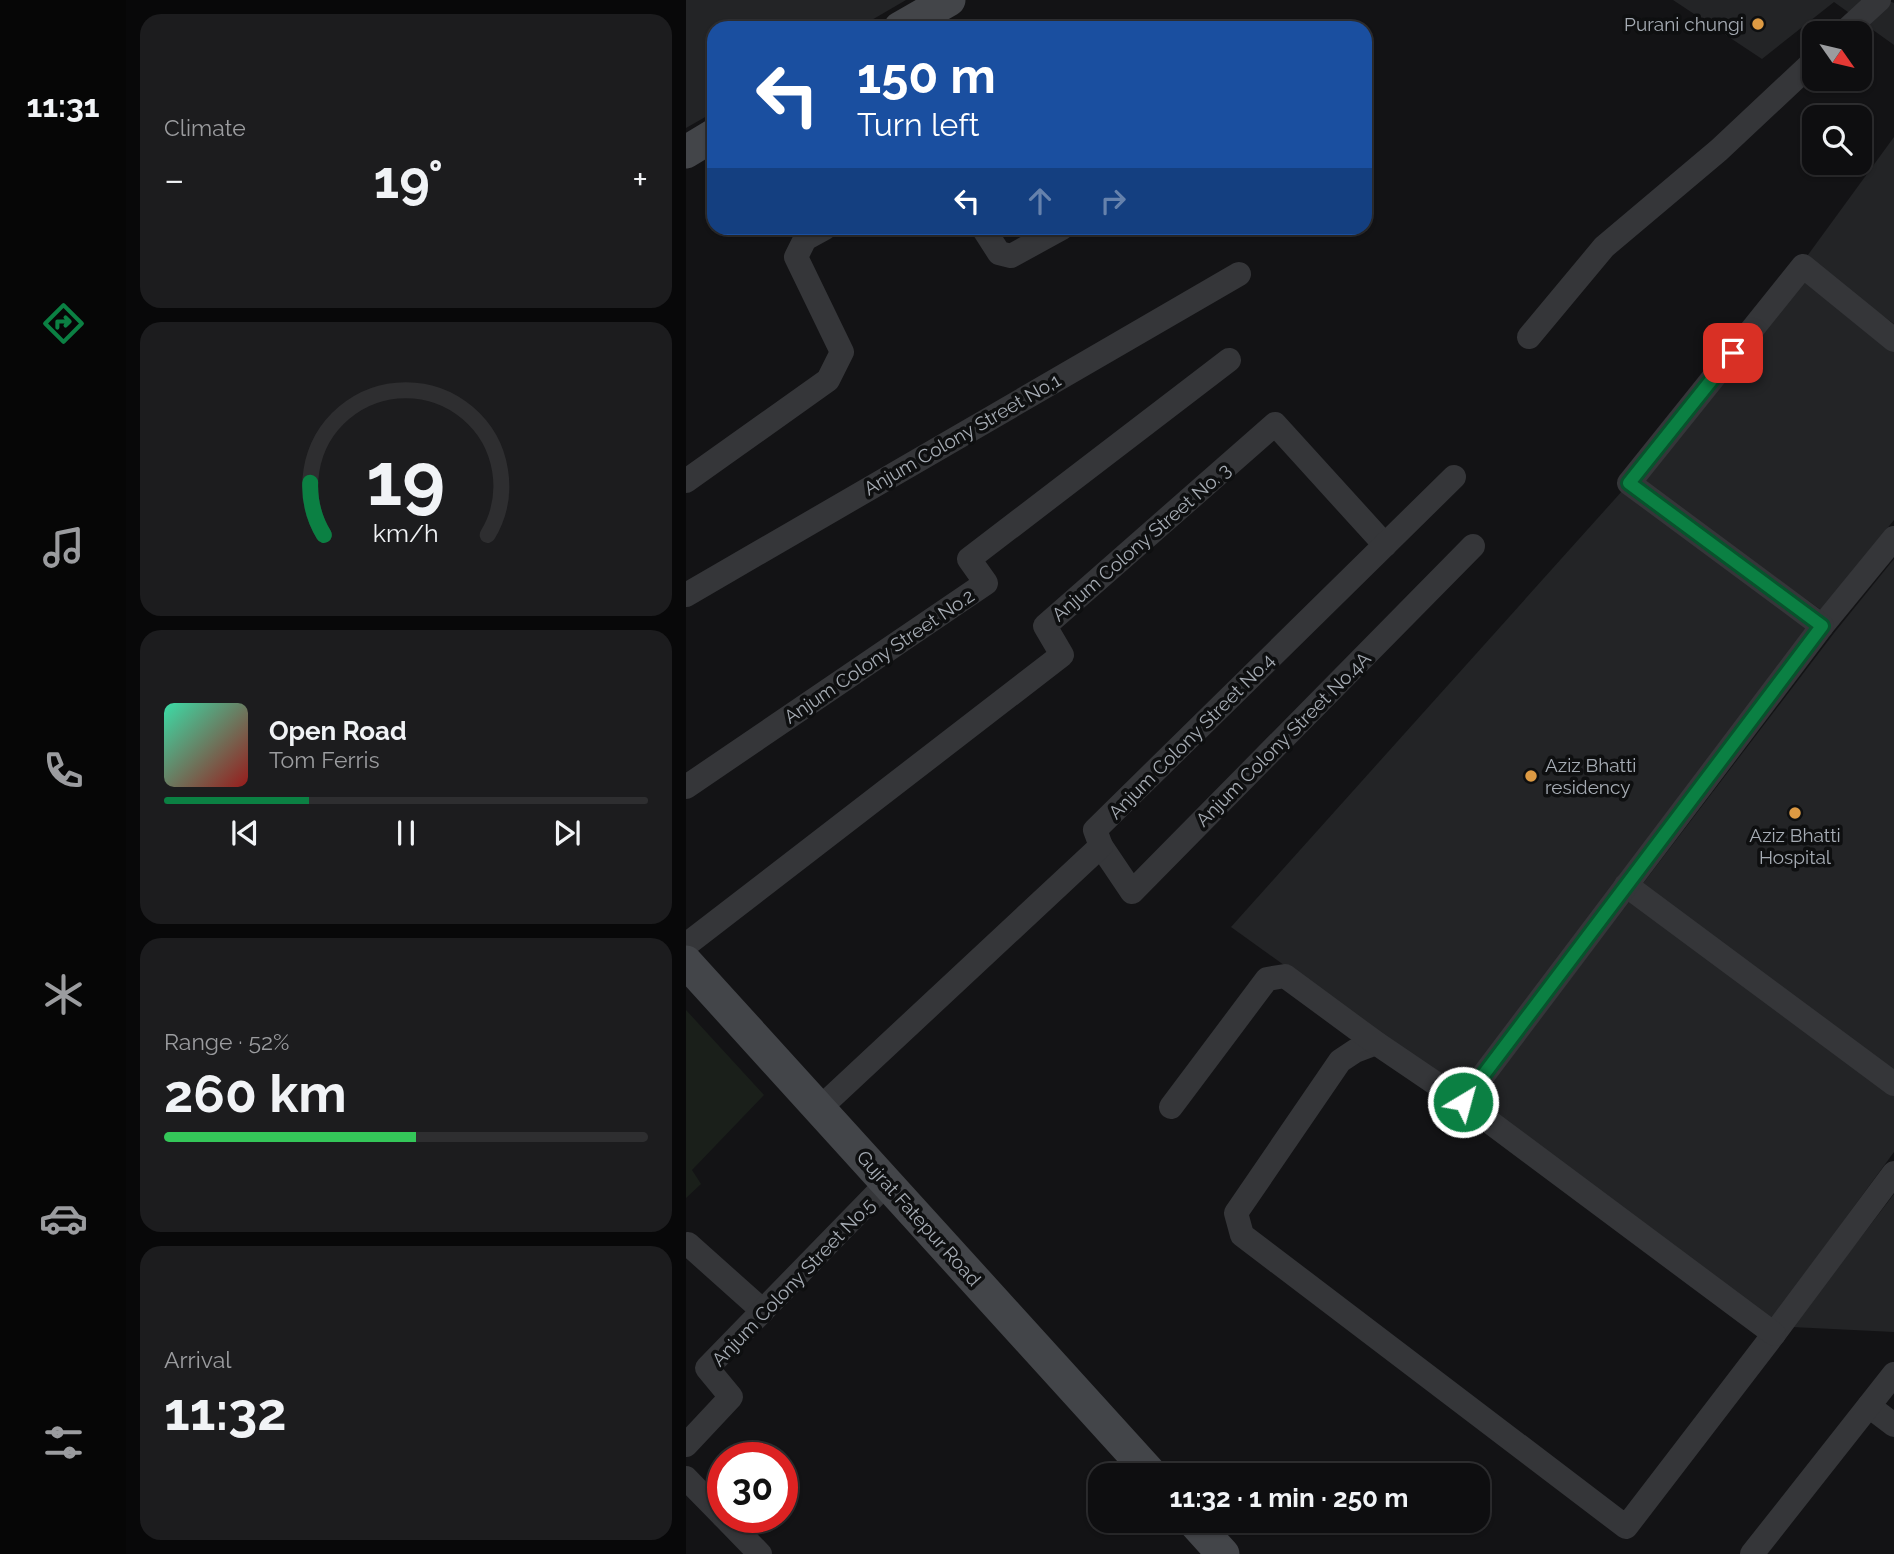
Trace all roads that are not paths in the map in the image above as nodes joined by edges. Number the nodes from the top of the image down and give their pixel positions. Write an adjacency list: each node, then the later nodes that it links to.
1 (949, 0): 3 (main road)
2 (1879, 0): 4 (street)
3 (912, 21)
4 (1856, 21)
5 (1802, 72): 12 (street)
6 (707, 139): 7 (main road)
7 (686, 152)
8 (812, 235): 16 (street)
9 (988, 235): 10 (street)
10 (1049, 235)
11 (1239, 274): 20 (street, Anjum Colony Street No,1)
12 (1529, 337)
13 (1894, 340): 21 (street)
14 (1229, 360): 22 (street, Anjum Colony Street No.2)
15 (1454, 477): 18 (street, Anjum Colony Street No.4)
16 (686, 481)
17 (1894, 538): 21 (street)
18 (1385, 545): 23 (street, Anjum Colony Street No.4); 25 (street, Anjum Colony Street No. 3)
19 (1473, 546): 23 (street, Anjum Colony Street No.4A)
20 (686, 595)
21 (1822, 626): 24 (street)
22 (686, 787)
23 (1101, 846): 31 (street, Anjum Colony Street No.4)
24 (1626, 885): 28 (street); 29 (street)
25 (686, 945)
26 (686, 962): 31 (main road, Gujrat Fatepur Road)
27 (1376, 1043): 29 (street); 30 (street); 36 (street)
28 (1894, 1084)
29 (1463, 1102): 36 (street)
30 (1171, 1107)
31 (819, 1109): 33 (main road, Gujrat Fatepur Road)
32 (1894, 1173): 36 (street)
33 (887, 1183): 35 (street, Anjum Colony Street No.5); 41 (main road, Gujrat Fatepur Road)
34 (688, 1244): 35 (street)
35 (763, 1311): 40 (street, Anjum Colony Street No.5)
36 (1774, 1334)
37 (1894, 1374): 38 (street)
38 (1869, 1406): 39 (street); 48 (street)
39 (1894, 1425)
40 (686, 1445)
41 (1141, 1463)
42 (686, 1478): 43 (street)
43 (707, 1499)
44 (740, 1533): 46 (street)
45 (1204, 1533): 47 (main road)
46 (760, 1554)
47 (1223, 1554)
48 (1752, 1554)

